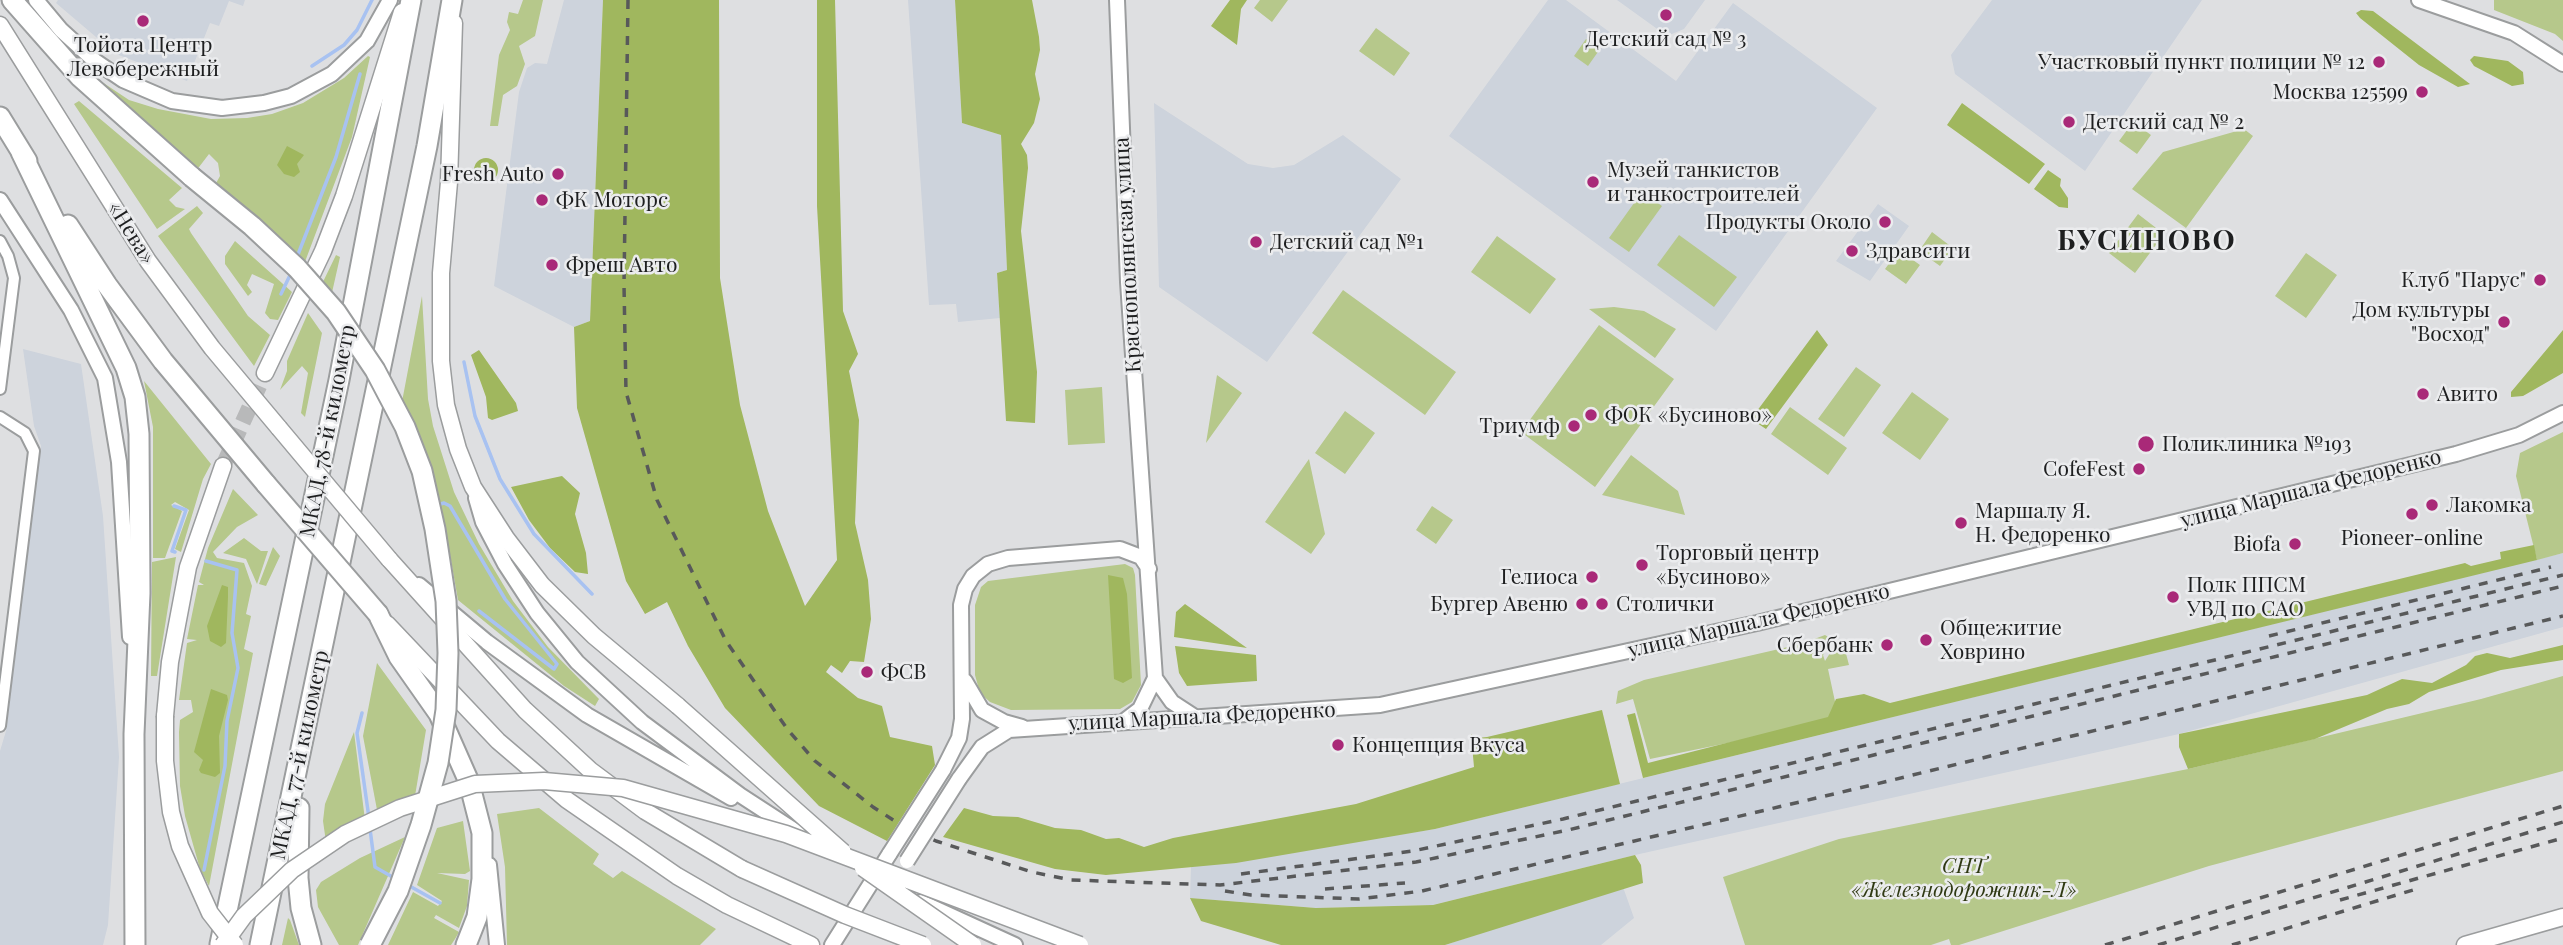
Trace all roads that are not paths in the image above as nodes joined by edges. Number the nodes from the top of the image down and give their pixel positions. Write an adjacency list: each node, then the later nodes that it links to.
1 (12, 0): 45 (highway, bridge)
2 (36, 0): 3 (street)
3 (390, 0)
4 (409, 0): 14 (main road); 36 (highway, МКАД, 78-й километр)
5 (453, 0): 19 (main road); 23 (highway, МКАД, 78-й километр)
6 (1117, 0): 20 (street, Краснополянская улица)
7 (2419, 0): 9 (street)
8 (0, 25): 22 (main road, «Нева», bridge)
9 (2563, 64)
10 (0, 117): 11 (highway)
11 (21, 152): 25 (highway, bridge); 33 (highway)
12 (0, 200): 33 (street)
13 (0, 241): 15 (street)
14 (265, 373)
15 (0, 389)
16 (2563, 412): 28 (street, улица Маршала Федоренко)
17 (0, 418): 30 (street)
18 (223, 466): 42 (main road, bridge)
19 (473, 486): 34 (street); 51 (main road, bridge)
20 (1143, 511): 21 (street, Краснополянская улица); 24 (street, Краснополянская улица)
21 (1120, 549): 24 (street); 26 (street)
22 (389, 559): 34 (street); 50 (main road, «Нева», bridge)
23 (341, 565): 31 (highway, МКАД, 77-й километр)
24 (1149, 569): 27 (street, Краснополянская улица)
25 (379, 614): 35 (highway); 48 (main road)
26 (961, 671): 32 (street); 37 (street, bridge)
27 (1155, 678): 28 (street); 29 (street)
28 (1196, 718): 29 (street, улица Маршала Федоренко)
29 (1122, 722): 32 (street, улица Маршала Федоренко)
30 (0, 726)
31 (305, 727): 43 (highway, МКАД, 77-й километр); 44 (highway)
32 (1026, 727): 38 (street, улица Маршала Федоренко, bridge)
33 (134, 734): 40 (highway)
34 (773, 818): 37 (street)
35 (482, 833): 46 (highway); 47 (street)
36 (238, 860): 41 (highway, МКАД, 77-й километр)
37 (876, 876): 38 (street); 49 (street)
38 (915, 899): 52 (street)
39 (2563, 917): 54 (main road)
40 (135, 945)
41 (221, 945): 53 (main road, bridge)
42 (235, 945)
43 (260, 945)
44 (311, 945)
45 (370, 945)
46 (466, 945)
47 (497, 945)
48 (811, 945)
49 (832, 945)
50 (923, 945)
51 (973, 945)
52 (1015, 945)
53 (1080, 945)
54 (2465, 945)

